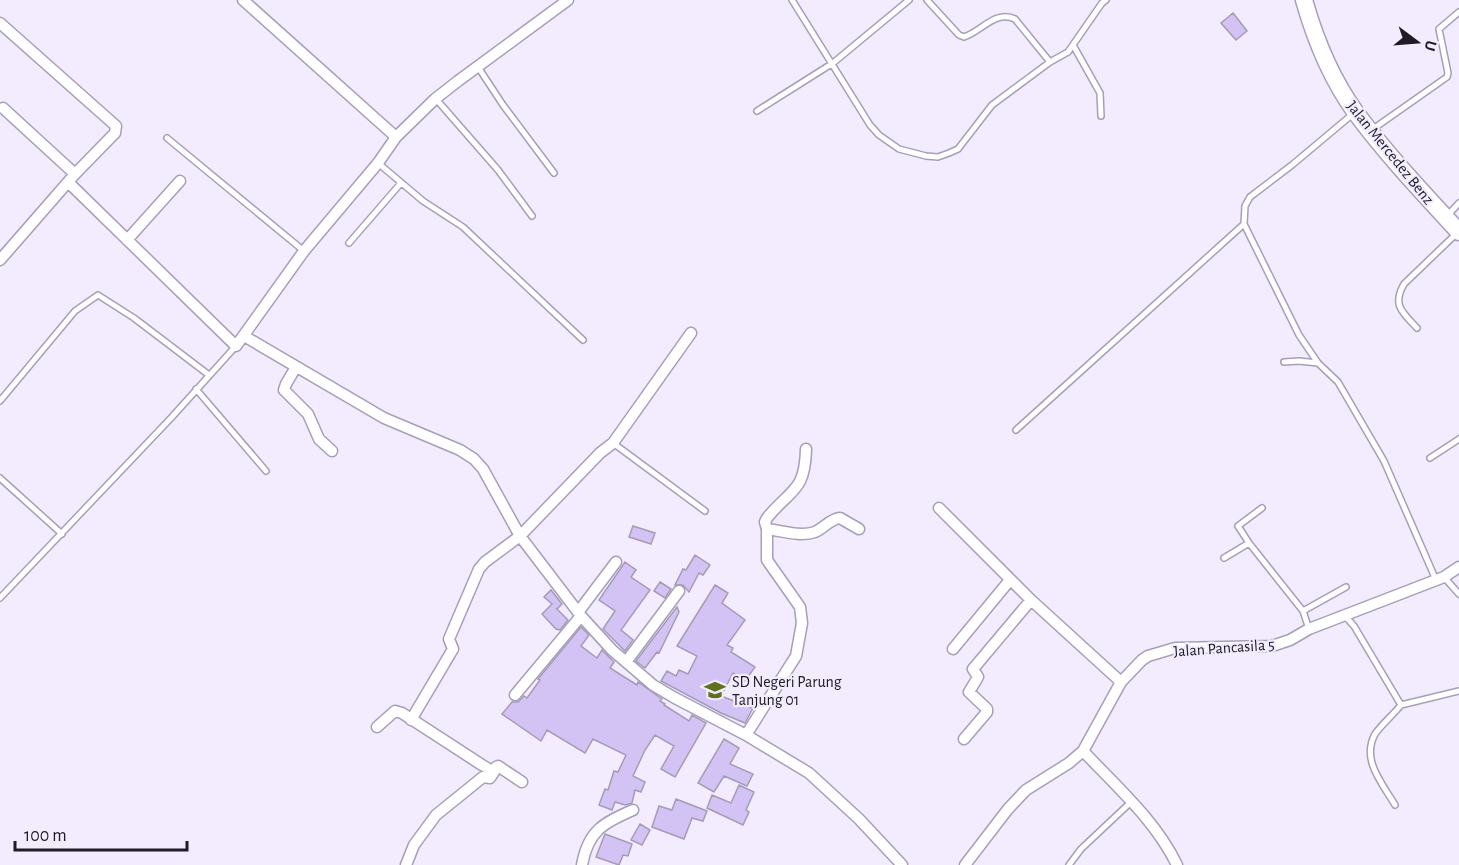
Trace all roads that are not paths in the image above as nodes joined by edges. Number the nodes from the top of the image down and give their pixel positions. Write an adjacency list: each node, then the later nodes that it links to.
1 (567, 0): 13 (street)
2 (792, 0): 12 (lane)
3 (909, 0): 12 (lane)
4 (927, 0): 11 (lane)
5 (1106, 0): 10 (lane)
6 (1304, 0): 17 (main road, Jalan Mercedez Benz)
7 (248, 2): 20 (street)
8 (1459, 12): 19 (lane)
9 (0, 23): 24 (street)
10 (1073, 45): 11 (lane); 18 (lane)
11 (1050, 62): 12 (lane)
12 (833, 63): 16 (lane)
13 (477, 66): 14 (street); 23 (lane)
14 (435, 99): 20 (street); 28 (lane)
15 (3, 108): 24 (street)
16 (757, 111)
17 (1355, 112): 19 (main road, Jalan Mercedez Benz); 30 (lane)
18 (1101, 116)
19 (1370, 131): 29 (main road, Jalan Mercedez Benz)
20 (396, 137): 22 (street)
21 (167, 138): 34 (lane)
22 (378, 163): 26 (lane); 34 (street)
23 (554, 173)
24 (72, 179): 32 (street); 35 (street)
25 (180, 181): 32 (street)
26 (401, 183): 33 (lane); 39 (lane)
27 (1459, 203): 29 (lane)
28 (532, 216)
29 (1445, 217): 31 (main road, Jalan Mercedez Benz)
30 (1244, 224): 42 (lane); 47 (lane)
31 (1459, 232): 36 (lane)
32 (127, 240): 40 (street)
33 (349, 243)
34 (304, 251): 38 (street)
35 (0, 260)
36 (1417, 328)
37 (691, 333): 49 (street)
38 (244, 336): 40 (street); 43 (street)
39 (584, 340)
40 (236, 346): 44 (lane)
41 (1284, 362): 42 (lane)
42 (1318, 363): 66 (lane)
43 (296, 368): 51 (street); 61 (street)
44 (209, 375): 45 (lane); 46 (lane)
45 (196, 389): 53 (lane); 60 (lane)
46 (0, 401)
47 (1016, 430)
48 (1459, 439): 52 (lane)
49 (613, 442): 57 (lane); 61 (street)
50 (806, 450): 58 (street)
51 (332, 452)
52 (1431, 458)
53 (266, 471)
54 (0, 478): 60 (lane)
55 (939, 508): 67 (street)
56 (1262, 508): 62 (lane)
57 (705, 511)
58 (767, 529): 59 (street); 85 (street)
59 (859, 529)
60 (62, 534): 71 (lane)
61 (520, 536): 74 (street); 83 (street)
62 (1248, 543): 63 (lane); 73 (lane)
63 (1224, 558)
64 (616, 562): 74 (street)
65 (1459, 567): 66 (street, Jalan Pancasila 5)
66 (1440, 578): 70 (lane); 75 (street, Jalan Pancasila 5)
67 (1010, 580): 72 (street); 77 (street)
68 (1346, 587): 73 (lane)
69 (679, 591): 78 (street)
70 (1459, 594)
71 (0, 598)
72 (1030, 600): 79 (street); 86 (street)
73 (1303, 611): 76 (lane)
74 (580, 613): 78 (street); 81 (street)
75 (1345, 616): 76 (street, Jalan Pancasila 5); 82 (lane)
76 (1309, 628): 79 (street, Jalan Pancasila 5)
77 (953, 649)
78 (626, 662): 85 (street)
79 (1121, 682): 87 (street, Jalan Pancasila 5)
80 (1459, 691): 82 (lane)
81 (515, 695)
82 (1401, 705): 91 (lane)
83 (411, 720): 84 (street); 88 (street)
84 (377, 726)
85 (746, 735): 95 (street)
86 (964, 739)
87 (1083, 751): 90 (street); 96 (street, Jalan Pancasila 5)
88 (494, 772): 89 (street); 93 (street)
89 (522, 782)
90 (1131, 802): 97 (lane); 98 (street)
91 (1395, 805)
92 (633, 810): 94 (street)
93 (406, 865)
94 (582, 865)
95 (902, 865)
96 (965, 865)
97 (1069, 865)
98 (1177, 865)

